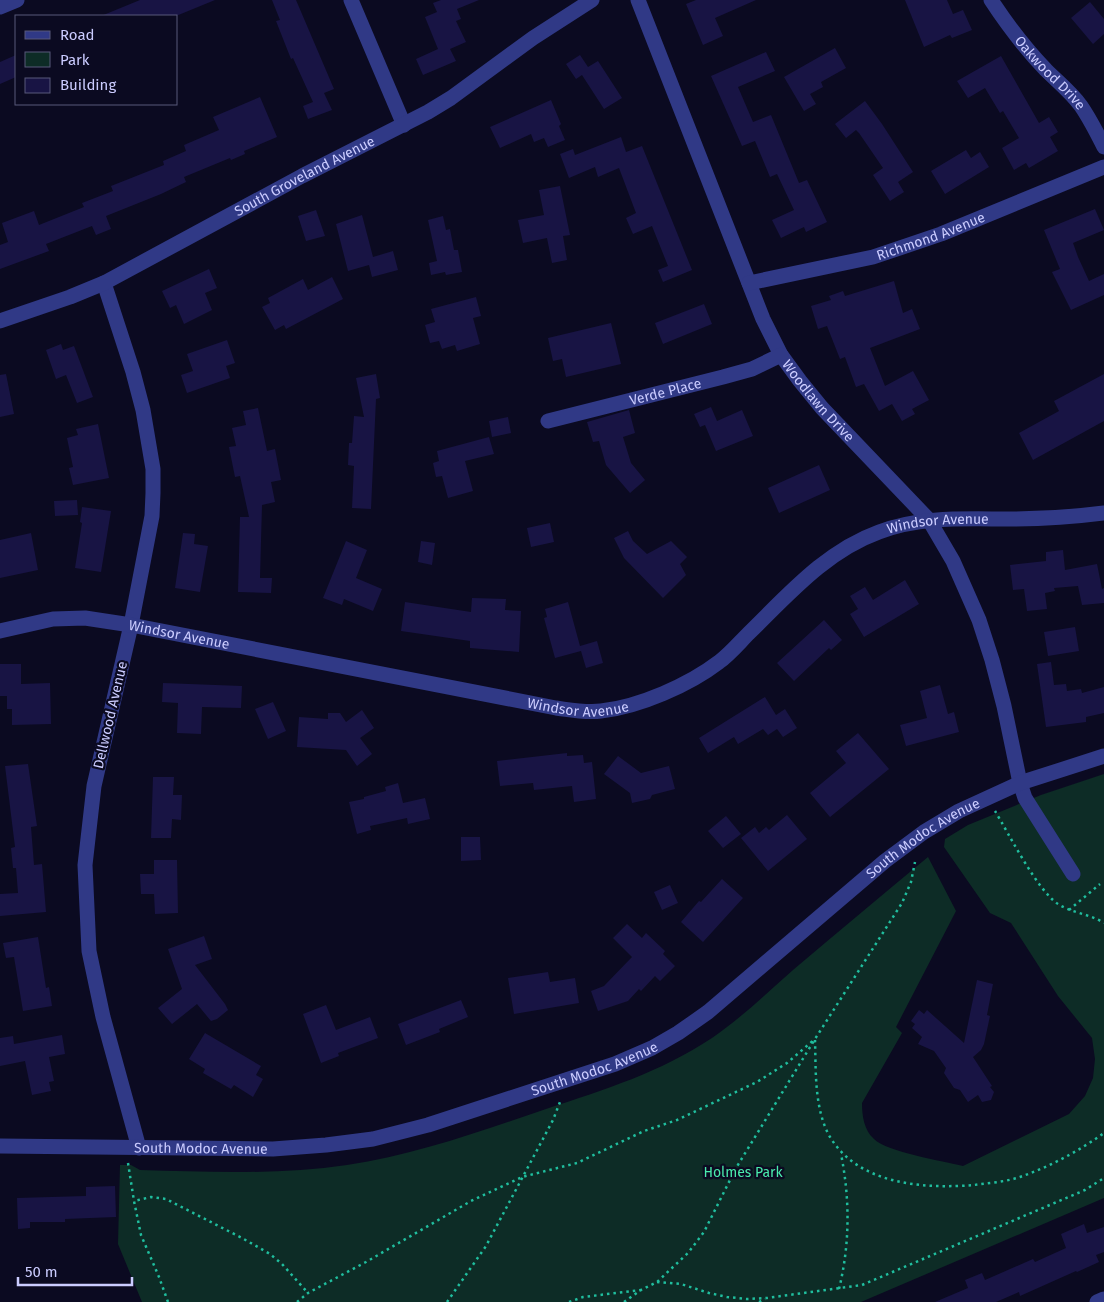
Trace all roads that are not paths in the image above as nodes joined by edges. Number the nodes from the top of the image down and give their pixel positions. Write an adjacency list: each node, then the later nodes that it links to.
1 (17, 0): 6 (street)
2 (351, 0): 7 (street)
3 (592, 0): 7 (street, South Groveland Avenue)
4 (638, 0): 11 (street, Woodlawn Drive)
5 (991, 0): 8 (street, Oakwood Drive)
6 (0, 7)
7 (404, 125): 10 (street, South Groveland Avenue)
8 (1104, 147)
9 (1104, 167): 11 (street, Richmond Avenue)
10 (104, 283): 12 (street, South Groveland Avenue); 17 (street, Dellwood Avenue)
11 (749, 284): 13 (street, Woodlawn Drive)
12 (0, 321)
13 (781, 355): 14 (street, Verde Place); 16 (street, Woodlawn Drive)
14 (548, 421)
15 (1104, 513): 16 (street, Windsor Avenue)
16 (929, 520): 17 (street, Windsor Avenue); 20 (street, Woodlawn Drive)
17 (132, 625): 18 (street, Windsor Avenue); 23 (street, Dellwood Avenue)
18 (0, 631)
19 (1104, 756): 20 (street, South Modoc Avenue)
20 (1020, 783): 21 (street, Woodlawn Drive); 23 (street, South Modoc Avenue)
21 (1072, 874)
22 (0, 1146): 23 (street, South Modoc Avenue)
23 (139, 1148)
24 (1104, 1299): 25 (street)
25 (1097, 1302)

